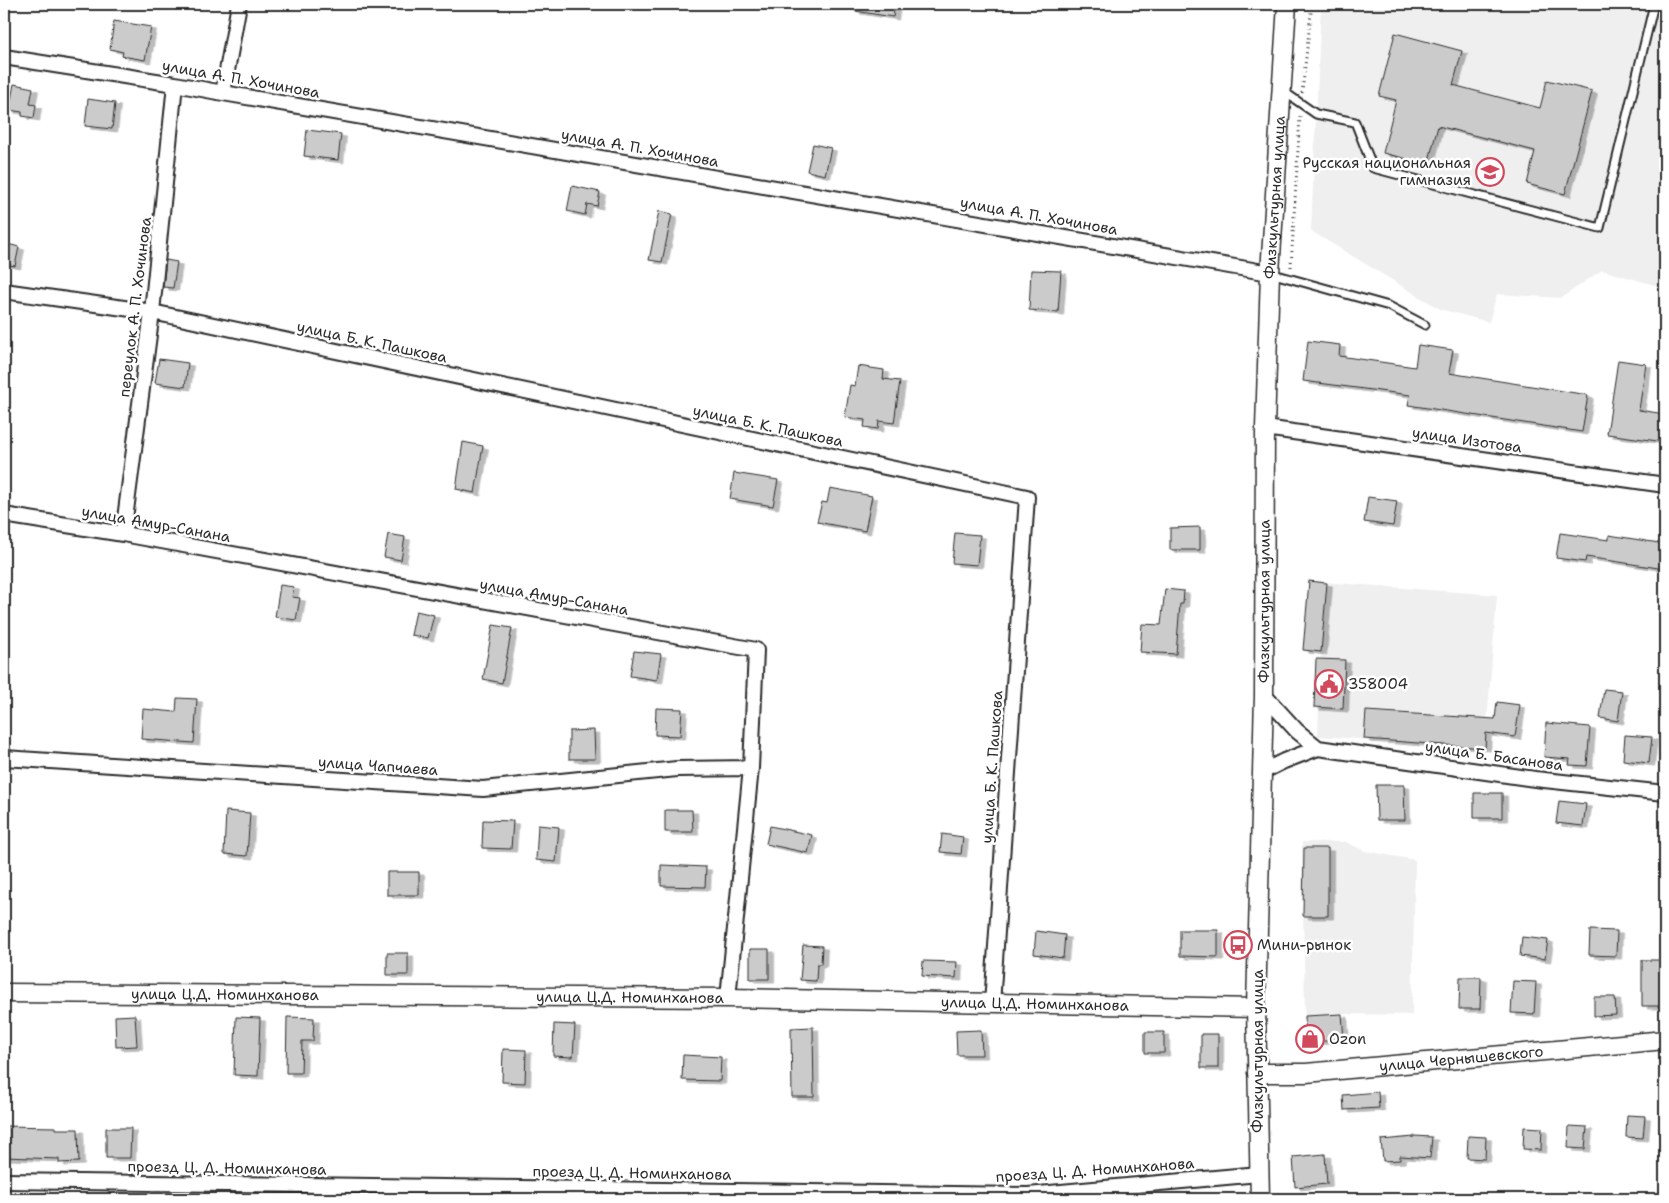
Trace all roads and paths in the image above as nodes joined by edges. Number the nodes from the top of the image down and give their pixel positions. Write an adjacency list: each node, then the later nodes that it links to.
1 (239, 4): 8 (street)
2 (1287, 4): 7 (street, Физкультурная улица)
3 (1312, 4): 9 (path)
4 (1654, 4): 9 (lane)
5 (4, 56): 6 (street, улица А. П. Хочинова)
6 (175, 84): 8 (street, улица А. П. Хочинова); 13 (street, переулок А. П. Хочинова)
7 (1282, 90): 9 (lane); 10 (street, Физкультурная улица)
8 (223, 94): 10 (street, улица А. П. Хочинова)
9 (1301, 103): 11 (path)
10 (1270, 272): 11 (lane); 15 (street, Физкультурная улица)
11 (1291, 279): 14 (lane)
12 (4, 291): 13 (street, улица Б. К. Пашкова)
13 (152, 312): 18 (street, переулок А. П. Хочинова); 27 (street, улица Б. К. Пашкова)
14 (1425, 325)
15 (1265, 428): 16 (street, улица Изотова); 19 (street, Физкультурная улица)
16 (1665, 484)
17 (4, 515): 18 (street, улица Амур-Санана)
18 (123, 534): 22 (street, улица Амур-Санана)
19 (1264, 695): 20 (street); 23 (street, Физкультурная улица)
20 (1318, 748): 23 (street); 24 (street, улица Б. Басанова)
21 (4, 758): 22 (street, улица Чапчаева)
22 (751, 768): 26 (street, улица Амур-Санана)
23 (1262, 772): 28 (street, Физкультурная улица)
24 (1665, 793)
25 (4, 993): 26 (street, улица Ц.Д. Номинханова)
26 (728, 998): 27 (street, улица Ц.Д. Номинханова)
27 (992, 1004): 28 (street, улица Ц.Д. Номинханова)
28 (1256, 1008): 30 (street, Физкультурная улица)
29 (1665, 1040): 30 (street, улица Чернышевского)
30 (1257, 1073): 31 (street, Физкультурная улица)
31 (1259, 1174): 33 (street, проезд Ц. Д. Номинханова); 34 (street, Физкультурная улица)
32 (4, 1181): 33 (street, проезд Ц. Д. Номинханова)
33 (728, 1195)
34 (1260, 1199)

